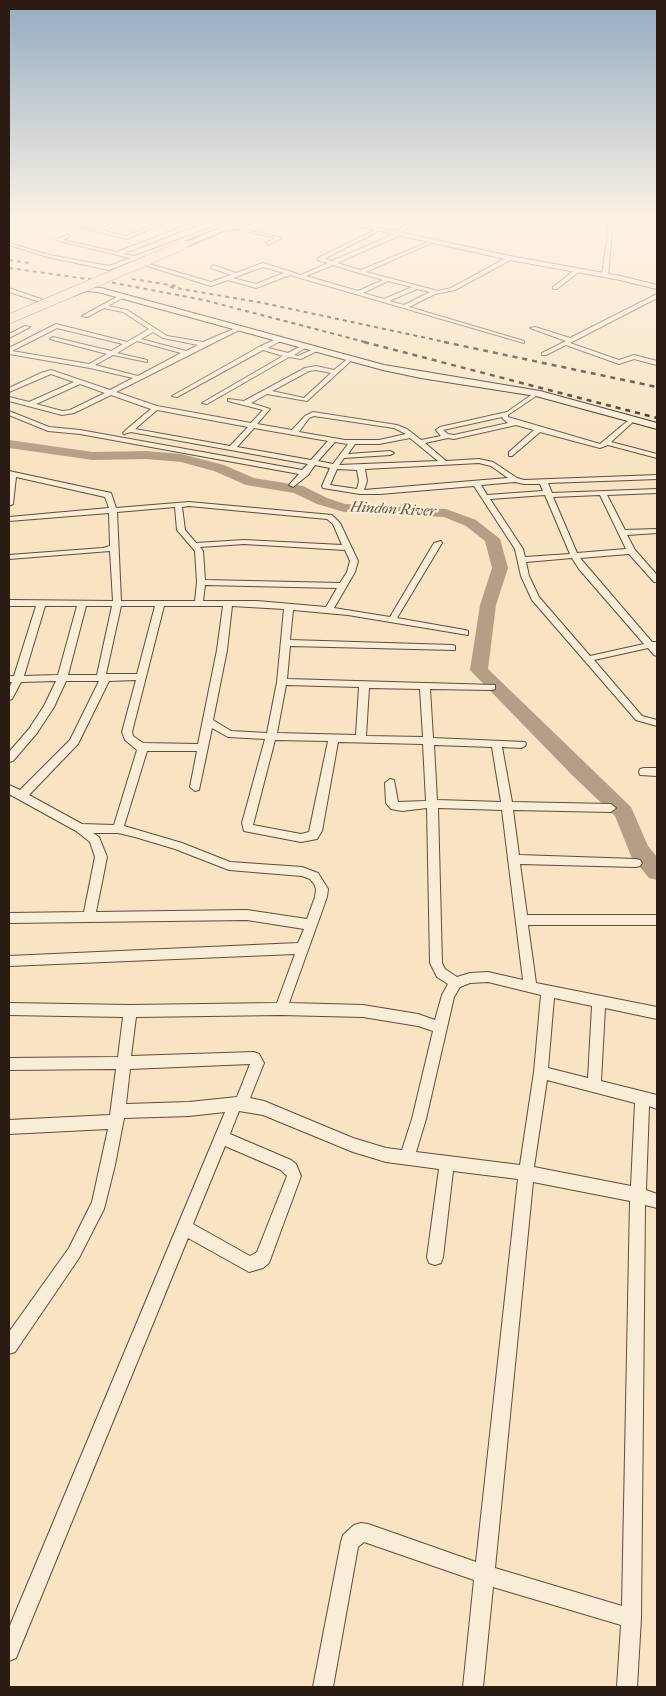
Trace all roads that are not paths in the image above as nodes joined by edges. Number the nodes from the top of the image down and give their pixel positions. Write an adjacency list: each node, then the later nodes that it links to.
1 (36, 299): 10 (street)
2 (57, 299): 14 (highway, bridge)
3 (63, 299): 10 (main road)
4 (116, 299): 11 (street)
5 (134, 299): 16 (main road)
6 (383, 299): 9 (street)
7 (420, 299): 12 (street)
8 (651, 299): 24 (street)
9 (386, 300): 12 (street)
10 (48, 305): 14 (main road)
11 (102, 306): 13 (street); 18 (street)
12 (406, 306): 23 (street)
13 (85, 316)
14 (9, 320)
15 (27, 327): 19 (street)
16 (240, 328): 22 (main road); 26 (street)
17 (533, 328): 24 (street)
18 (152, 330): 21 (street); 26 (street)
19 (9, 336)
20 (53, 339): 31 (street)
21 (136, 339): 25 (street); 32 (street)
22 (280, 339): 27 (main road); 28 (street)
23 (522, 342)
24 (568, 342): 33 (street); 37 (street)
25 (128, 344): 30 (street); 31 (street)
26 (204, 344): 32 (street)
27 (305, 346): 29 (main road); 34 (street)
28 (261, 348): 34 (street); 46 (street)
29 (318, 349): 34 (street); 35 (main road)
30 (9, 351): 38 (street)
31 (111, 353): 36 (street); 38 (street)
32 (187, 353): 40 (street)
33 (544, 354)
34 (287, 355): 49 (street)
35 (351, 358): 39 (street); 45 (main road)
36 (145, 361)
37 (657, 363)
38 (90, 366): 40 (street)
39 (335, 372): 43 (street); 43 (street)
40 (140, 378): 44 (street)
41 (79, 382): 42 (street); 44 (street); 51 (street)
42 (9, 390)
43 (266, 392): 50 (street)
44 (110, 393): 51 (street); 52 (street)
45 (538, 394): 54 (street); 55 (main road)
46 (175, 396)
47 (9, 399): 51 (street)
48 (230, 400): 50 (street)
49 (205, 403)
50 (246, 404): 57 (street)
51 (29, 405)
52 (156, 408): 57 (street); 60 (street)
53 (9, 413): 64 (street)
54 (505, 414): 56 (street); 63 (street)
55 (632, 420): 58 (main road); 68 (street)
56 (518, 423): 59 (street); 63 (street)
57 (252, 425): 61 (street); 69 (street)
58 (657, 426)
59 (539, 429): 68 (street); 71 (street)
60 (129, 430): 64 (street); 69 (street)
61 (294, 433): 62 (street); 65 (street)
62 (412, 435): 66 (street); 67 (street)
63 (446, 436): 66 (street)
64 (118, 439): 79 (street)
65 (333, 440): 67 (street); 74 (street)
66 (420, 442): 75 (street)
67 (352, 443): 72 (street)
68 (607, 443): 73 (street)
69 (232, 448): 74 (street)
70 (390, 453): 72 (street)
71 (512, 454)
72 (342, 456): 76 (street)
73 (657, 456)
74 (315, 463): 76 (street); 79 (street)
75 (446, 464): 77 (street); 81 (street)
76 (334, 467): 77 (street); 86 (street)
77 (361, 469): 86 (street)
78 (11, 473): 90 (street); 92 (street)
79 (305, 473): 84 (street)
80 (657, 477): 82 (street)
81 (515, 480): 82 (street); 83 (street)
82 (543, 481): 87 (street)
83 (476, 484): 86 (street); 89 (street)
84 (293, 485)
85 (657, 491): 88 (street)
86 (360, 492)
87 (549, 494): 88 (street); 89 (street); 101 (street)
88 (603, 494): 95 (street)
89 (485, 497): 103 (street)
90 (9, 504)
91 (178, 504): 92 (street); 97 (street); 99 (street)
92 (113, 510): 93 (street); 98 (street)
93 (9, 519)
94 (657, 532): 95 (street)
95 (622, 533): 100 (street)
96 (438, 543): 117 (street)
97 (196, 545): 99 (street); 105 (street)
98 (114, 547): 102 (street); 112 (street)
99 (349, 548): 106 (street)
100 (631, 552): 101 (street); 104 (street)
101 (575, 556): 103 (street); 120 (street)
102 (9, 558)
103 (522, 560): 123 (street)
104 (657, 580)
105 (201, 582): 107 (street); 114 (street)
106 (342, 586): 107 (street); 116 (street)
107 (260, 594): 110 (street); 115 (street)
108 (9, 603): 109 (street)
109 (41, 603): 111 (street); 126 (street)
110 (228, 603): 114 (street); 133 (street)
111 (82, 604): 112 (street); 127 (street)
112 (117, 604): 113 (street); 125 (street)
113 (160, 604): 114 (street); 124 (street)
114 (199, 604)
115 (289, 607): 116 (street); 119 (street)
116 (328, 610): 117 (street)
117 (392, 620): 118 (street)
118 (465, 634)
119 (285, 643): 121 (street); 128 (street)
120 (653, 644): 122 (street); 123 (street)
121 (452, 648)
122 (657, 653)
123 (588, 659): 134 (street)
124 (141, 677): 125 (street); 141 (street)
125 (103, 678): 127 (street); 149 (street)
126 (13, 679): 127 (street); 132 (street)
127 (62, 679): 143 (street)
128 (282, 682): 129 (street); 135 (street)
129 (364, 686): 130 (street); 137 (street)
130 (425, 686): 131 (street); 138 (street)
131 (492, 687)
132 (9, 697)
133 (209, 722): 135 (street); 142 (street)
134 (657, 723)
135 (271, 737): 136 (street); 136 (street)
136 (333, 739): 137 (street)
137 (361, 740): 138 (street)
138 (427, 742): 139 (street); 150 (street)
139 (496, 743): 140 (street); 151 (street)
140 (522, 744)
141 (142, 747): 142 (street); 154 (street)
142 (203, 748): 147 (street)
143 (9, 758)
144 (644, 772): 145 (street)
145 (657, 772)
146 (390, 783): 150 (street)
147 (195, 787)
148 (9, 790): 149 (street)
149 (22, 795): 153 (street)
150 (432, 804): 151 (street); 164 (street)
151 (507, 806): 152 (street); 155 (street)
152 (611, 808)
153 (80, 828): 154 (street); 157 (street)
154 (118, 830): 161 (street)
155 (514, 859): 156 (street); 159 (street)
156 (636, 864)
157 (90, 915): 158 (street); 161 (street)
158 (9, 918)
159 (522, 920): 160 (street); 165 (street)
160 (657, 920)
161 (311, 925): 162 (street)
162 (302, 948): 163 (street); 169 (street)
163 (9, 961)
164 (456, 983): 165 (street); 172 (street)
165 (530, 987): 166 (street)
166 (548, 991): 167 (street); 175 (street)
167 (599, 1002): 171 (street); 176 (street)
168 (9, 1009): 170 (street)
169 (281, 1009): 170 (street); 172 (street)
170 (130, 1011): 173 (street)
171 (657, 1013)
172 (440, 1027): 182 (street)
173 (123, 1063): 174 (street); 178 (street); 179 (street)
174 (9, 1064)
175 (541, 1072): 176 (street); 184 (street)
176 (594, 1086): 177 (street)
177 (650, 1100): 185 (street)
178 (238, 1104): 179 (street); 181 (street); 182 (street)
179 (117, 1116): 180 (street); 189 (street)
180 (9, 1127)
181 (221, 1137): 187 (street); 187 (street)
182 (407, 1158): 183 (street)
183 (448, 1163): 184 (street); 188 (street)
184 (526, 1173): 185 (street); 190 (street)
185 (638, 1195): 186 (street); 191 (street)
186 (657, 1201)
187 (184, 1227): 192 (street)
188 (435, 1257)
189 (9, 1346)
190 (486, 1576): 191 (street); 193 (street); 194 (street)
191 (631, 1618): 195 (street)
192 (9, 1651)
193 (323, 1687)
194 (473, 1687)
195 (627, 1687)

